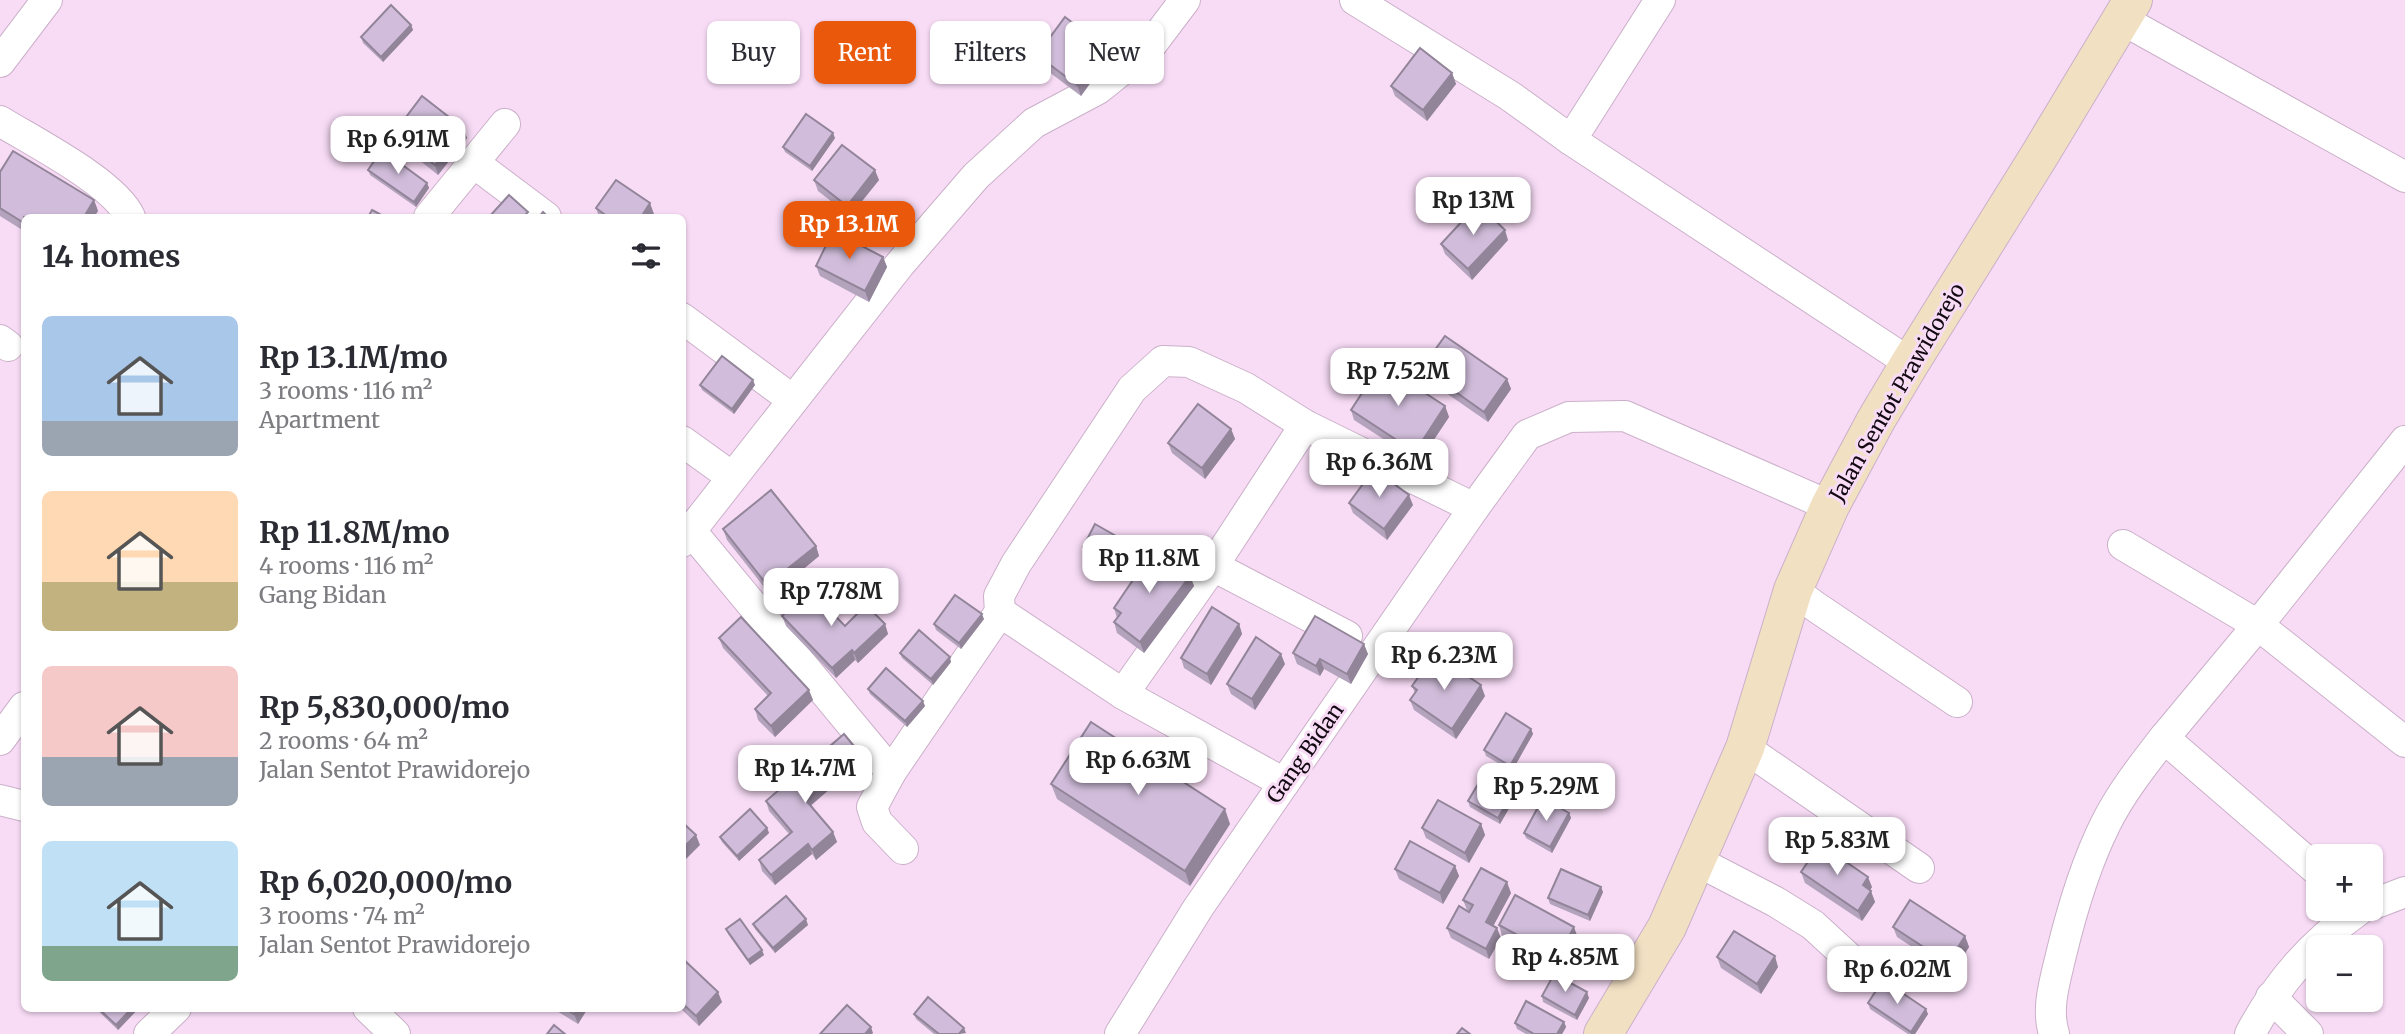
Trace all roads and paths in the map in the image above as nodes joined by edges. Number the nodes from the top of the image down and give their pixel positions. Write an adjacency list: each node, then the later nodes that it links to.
1 (47, 0): 6 (street)
2 (1185, 0): 17 (street)
3 (1355, 0): 9 (street)
4 (1660, 0): 9 (street)
5 (2127, 9): 11 (street); 16 (main road, Jalan Sentot Prawidorejo)
6 (0, 62)
7 (0, 121): 12 (street)
8 (505, 124): 10 (street)
9 (1571, 140): 16 (street)
10 (474, 163): 13 (street); 14 (street)
11 (2405, 177)
12 (129, 214)
13 (432, 214)
14 (542, 214)
15 (686, 321): 17 (street)
16 (1910, 363): 22 (main road, Jalan Sentot Prawidorejo)
17 (793, 400): 21 (street)
18 (1305, 425): 23 (street); 26 (street); 28 (street)
19 (2405, 440): 29 (street)
20 (686, 443): 21 (street)
21 (732, 477): 24 (street)
22 (1830, 506): 23 (street, Gang Bidan); 27 (main road, Jalan Sentot Prawidorejo)
23 (1474, 508): 30 (street, Gang Bidan)
24 (687, 536): 38 (street)
25 (2123, 545): 29 (street)
26 (1213, 566): 30 (street); 31 (street)
27 (1793, 590): 32 (street); 37 (main road, Jalan Sentot Prawidorejo)
28 (1000, 612): 31 (street); 38 (street)
29 (2258, 625): 34 (street); 36 (street)
30 (1376, 651): 39 (street, Gang Bidan)
31 (1123, 694): 39 (street)
32 (1957, 702)
33 (21, 711): 35 (street)
34 (2164, 738): 44 (street); 57 (street)
35 (0, 740)
36 (2405, 742)
37 (1745, 748): 43 (main road, Jalan Sentot Prawidorejo); 45 (street)
38 (891, 772): 42 (street)
39 (1284, 783): 55 (street, Gang Bidan)
40 (0, 800): 41 (street)
41 (21, 805)
42 (903, 849)
43 (1695, 860): 49 (street); 56 (main road, Jalan Sentot Prawidorejo)
44 (2306, 861)
45 (1919, 867)
46 (2405, 892): 47 (street)
47 (2383, 900)
48 (2345, 921): 50 (street)
49 (1863, 971)
50 (2271, 997): 58 (street); 59 (street)
51 (172, 1012): 53 (street)
52 (372, 1012): 54 (street)
53 (149, 1034)
54 (395, 1034)
55 (1120, 1034)
56 (1603, 1034)
57 (2054, 1034)
58 (2250, 1034)
59 (2308, 1034)

